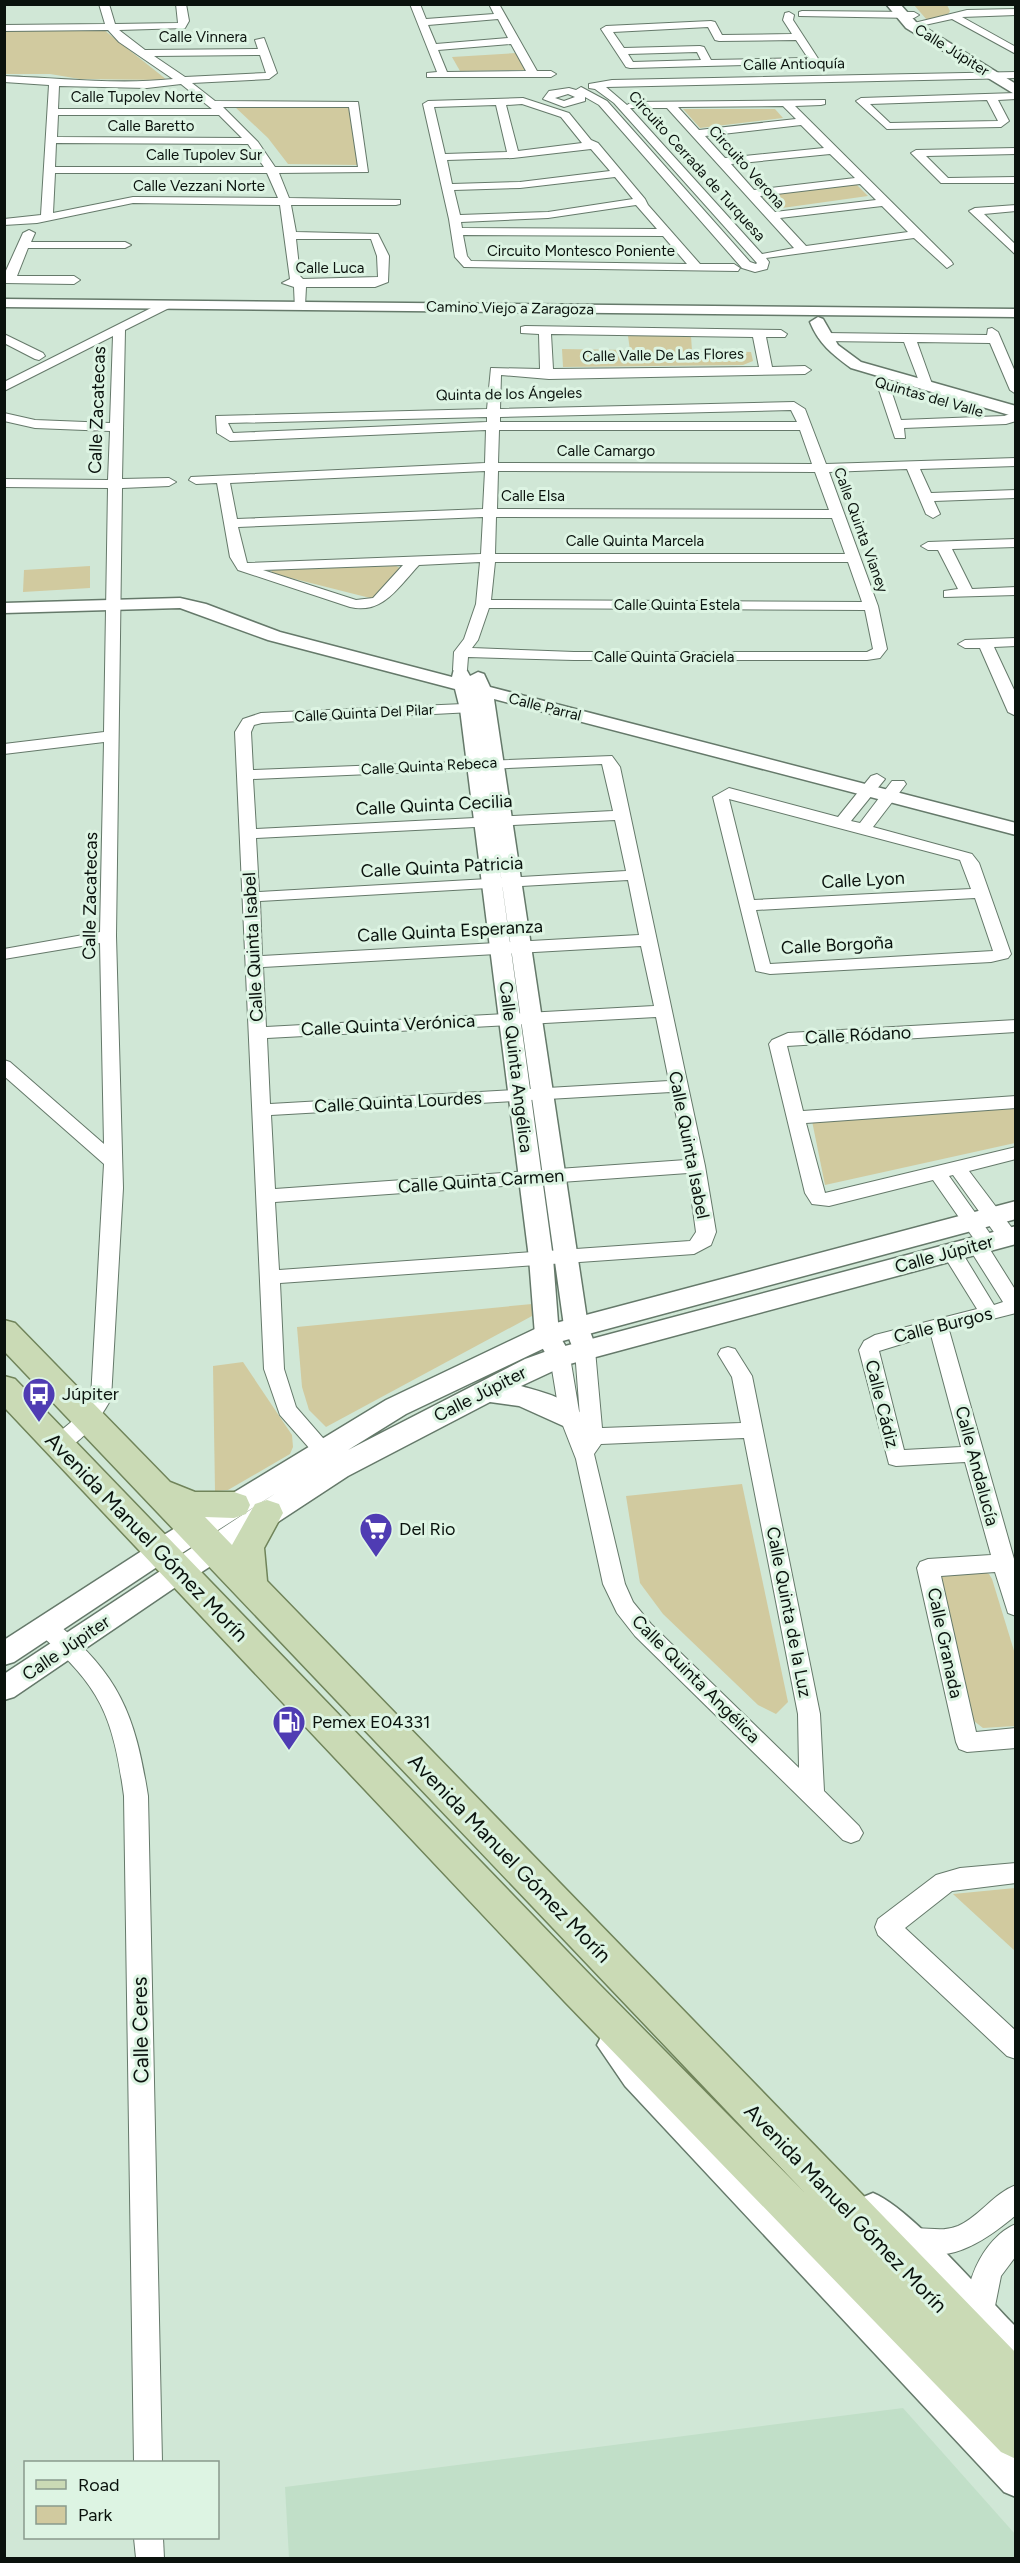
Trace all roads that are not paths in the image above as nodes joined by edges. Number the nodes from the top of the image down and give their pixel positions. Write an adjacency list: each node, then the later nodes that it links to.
1 (104, 4): 11 (street)
2 (181, 4): 11 (street)
3 (415, 4): 10 (street)
4 (494, 4): 7 (street)
5 (791, 9): 8 (street); 12 (street)
6 (1016, 12): 9 (street)
7 (501, 16): 10 (street); 17 (street)
8 (910, 17): 9 (street); 26 (main road, Calle Júpiter)
9 (959, 19): 19 (street)
10 (422, 22): 18 (street)
11 (111, 27): 13 (street); 21 (street)
12 (792, 27): 14 (street); 15 (street)
13 (4, 28)
14 (715, 28): 15 (street); 15 (street)
15 (799, 37)
16 (260, 40): 20 (street, Calle Vinnera)
17 (514, 41): 18 (street); 22 (street)
18 (432, 47): 25 (street)
19 (1016, 51)
20 (264, 52): 21 (street, Calle Vinnera); 28 (street, Calle Vinnera)
21 (141, 53): 28 (street)
22 (533, 74): 23 (street); 25 (street)
23 (551, 74)
24 (431, 75): 25 (street)
25 (444, 75)
26 (1008, 78): 31 (street, Calle Antioquía); 33 (main road, Calle Júpiter)
27 (4, 79): 29 (street)
28 (181, 81): 29 (street); 45 (street)
29 (54, 83): 46 (street)
30 (708, 83): 31 (street, Calle Antioquía); 32 (street, Calle Antioquía); 41 (street)
31 (720, 83): 42 (street)
32 (601, 87): 34 (street, Calle Antioquía); 48 (street, Circuito Cerrada de Turquesa)
33 (1016, 91)
34 (581, 93): 44 (street); 44 (street); 50 (street, Circuito Cerrada de Turquesa)
35 (1016, 98): 36 (street)
36 (989, 99): 36 (street)
37 (500, 101): 44 (street, Circuito Montesco Poniente); 56 (street); 57 (street, Circuito Montesco Poniente)
38 (821, 102): 39 (street, Circuito Verona)
39 (786, 103): 42 (street, Circuito Verona); 47 (street)
40 (669, 104): 41 (street, Circuito Verona); 43 (street, Circuito Verona); 49 (street, Circuito Verona)
41 (715, 104): 42 (street, Circuito Verona)
42 (727, 104)
43 (632, 105)
44 (551, 106): 53 (street, Circuito Montesco Poniente)
45 (216, 108): 46 (street, Calle Tupolev Norte); 52 (street); 61 (street, Calle Tupolev Norte)
46 (53, 112): 51 (street)
47 (804, 121): 49 (street); 54 (street)
48 (647, 134): 50 (street); 50 (street, Circuito Cerrada de Turquesa)
49 (696, 134): 58 (street, Circuito Verona)
50 (632, 135)
51 (51, 140): 52 (street, Calle Baretto); 59 (street)
52 (251, 141): 60 (street)
53 (589, 144): 56 (street); 62 (street, Circuito Montesco Poniente)
54 (833, 150): 58 (street); 63 (street)
55 (1016, 151): 64 (street)
56 (513, 154): 57 (street)
57 (442, 157): 65 (street, Circuito Montesco Poniente)
58 (723, 162): 66 (street, Circuito Verona)
59 (50, 170): 60 (street, Calle Tupolev Sur); 73 (street)
60 (272, 170): 61 (street, Calle Tupolev Sur); 67 (street)
61 (359, 171)
62 (612, 173): 65 (street); 70 (street, Circuito Montesco Poniente)
63 (864, 180): 66 (street); 69 (street)
64 (1016, 180)
65 (448, 187): 74 (street, Circuito Montesco Poniente)
66 (752, 194): 72 (street, Circuito Verona)
67 (284, 202): 68 (street, Calle Vezzani Norte); 73 (street, Calle Vezzani Norte); 79 (street)
68 (396, 202)
69 (886, 202): 72 (street); 78 (street)
70 (638, 203): 74 (street); 77 (street, Circuito Montesco Poniente)
71 (1016, 208): 83 (street)
72 (772, 216): 82 (street, Circuito Verona)
73 (41, 218): 75 (street, Calle Vezzani Norte); 80 (street)
74 (455, 219): 76 (street, Circuito Montesco Poniente)
75 (4, 222)
76 (458, 231): 77 (street); 86 (street, Circuito Montesco Poniente)
77 (666, 233): 86 (street, Circuito Montesco Poniente)
78 (918, 234): 82 (street); 85 (street)
79 (289, 235): 90 (street); 90 (street, Calle Luca)
80 (24, 245): 81 (street); 88 (street)
81 (125, 245)
82 (803, 250): 84 (street)
83 (1016, 252)
84 (766, 255)
85 (947, 264)
86 (696, 267): 87 (street, Circuito Montesco Poniente)
87 (734, 268)
88 (7, 279): 89 (street)
89 (74, 280)
90 (294, 281): 94 (street)
91 (4, 303): 92 (street, Camino Viejo a Zaragoza)
92 (141, 305): 93 (street, Camino Viejo a Zaragoza); 104 (street)
93 (165, 305): 94 (street, Camino Viejo a Zaragoza); 98 (street)
94 (292, 306): 95 (street, Camino Viejo a Zaragoza)
95 (1016, 313)
96 (821, 329): 102 (street); 111 (street)
97 (525, 330): 99 (street, Calle Valle De Las Flores)
98 (119, 331): 112 (street); 120 (street, Calle Zacatecas)
99 (545, 331): 100 (street, Calle Valle De Las Flores); 107 (street)
100 (759, 334): 101 (street, Calle Valle De Las Flores); 105 (street, Calle Valle De Las Flores)
101 (781, 334)
102 (909, 337): 111 (street); 113 (street)
103 (4, 338): 104 (street)
104 (39, 356): 108 (street)
105 (766, 370): 106 (street, Calle Valle De Las Flores); 107 (street, Calle Valle De Las Flores)
106 (805, 370)
107 (547, 373): 115 (street, Calle Valle De Las Flores)
108 (4, 374)
109 (852, 375): 110 (street, Quintas del Valle)
110 (883, 384): 117 (street, Quintas del Valle); 117 (street)
111 (926, 384): 117 (street)
112 (4, 387)
113 (1016, 390)
114 (799, 409): 115 (street, Quinta de los Ángeles); 119 (street, Calle Quinta Vianey)
115 (493, 411): 118 (street); 118 (street, Quinta de los Ángeles)
116 (4, 417): 120 (street)
117 (1013, 418)
118 (493, 426): 119 (street, Quinta de los Ángeles); 122 (street)
119 (804, 426): 124 (street, Calle Quinta Vianey)
120 (117, 427): 129 (street, Calle Zacatecas)
121 (1016, 462): 123 (street, Calle Camargo)
122 (491, 467): 124 (street, Calle Camargo); 125 (street, Calle Camargo); 132 (street)
123 (914, 467): 124 (street, Calle Camargo); 131 (street)
124 (820, 468): 133 (street, Calle Quinta Vianey)
125 (223, 479): 126 (street, Calle Camargo); 135 (street)
126 (196, 480)
127 (169, 482): 129 (street)
128 (4, 483): 129 (street)
129 (114, 484): 146 (street, Calle Zacatecas)
130 (1016, 494): 131 (street)
131 (926, 497): 134 (street)
132 (490, 513): 133 (street, Calle Elsa); 135 (street, Calle Elsa); 139 (street)
133 (837, 514): 140 (street, Calle Quinta Vianey)
134 (933, 514)
135 (231, 522): 142 (street)
136 (1016, 543): 138 (street)
137 (928, 546): 138 (street)
138 (943, 546): 144 (street)
139 (488, 558): 140 (street, Calle Quinta Marcela); 141 (street, Calle Quinta Marcela); 147 (street)
140 (853, 558): 148 (street, Calle Quinta Vianey)
141 (417, 559): 142 (street, Calle Quinta Marcela); 142 (street)
142 (243, 567)
143 (1016, 591): 144 (street)
144 (967, 593): 145 (street)
145 (949, 594)
146 (112, 603): 149 (street, Calle Parral); 154 (street, Calle Parral); 158 (street, Calle Zacatecas)
147 (483, 604): 148 (street, Calle Quinta Estela); 154 (street)
148 (871, 606): 153 (street, Calle Quinta Vianey)
149 (4, 608)
150 (1016, 642): 151 (street)
151 (985, 643): 152 (street); 155 (street)
152 (965, 644)
153 (867, 656): 154 (street, Calle Quinta Graciela)
154 (472, 676): 157 (street, Calle Quinta Del Pilar); 160 (street, Calle Quinta Angélica); 163 (street, Calle Parral)
155 (1012, 697): 156 (street)
156 (1016, 712)
157 (244, 726): 162 (street, Calle Quinta Isabel)
158 (112, 736): 159 (street); 178 (street, Calle Zacatecas)
159 (4, 749)
160 (485, 763): 161 (street, Calle Quinta Rebeca); 162 (street, Calle Quinta Rebeca); 167 (street, Calle Quinta Angélica)
161 (610, 763): 166 (street, Calle Quinta Isabel)
162 (245, 775): 171 (street, Calle Quinta Isabel)
163 (873, 785): 164 (street, Calle Parral); 168 (street)
164 (893, 790): 165 (street, Calle Parral); 169 (street, Calle Parral); 170 (street)
165 (1016, 814)
166 (622, 815): 167 (street, Calle Quinta Cecilia); 172 (street, Calle Quinta Isabel)
167 (493, 821): 171 (street, Calle Quinta Cecilia); 173 (street, Calle Quinta Angélica); 174 (street, Calle Quinta Angélica)
168 (840, 825): 170 (street, Calle Borgoña); 177 (street, Calle Borgoña)
169 (1016, 829)
170 (862, 831): 175 (street, Calle Borgoña)
171 (248, 834): 176 (street, Calle Quinta Isabel)
172 (635, 875): 173 (street, Calle Quinta Patricia); 179 (street, Calle Quinta Isabel)
173 (512, 882): 174 (street, Calle Quinta Patricia); 180 (street, Calle Quinta Angélica)
174 (492, 883): 176 (street, Calle Quinta Patricia); 180 (street, Calle Quinta Angélica)
175 (982, 893): 177 (street, Calle Lyon); 177 (street, Calle Borgoña)
176 (251, 897): 182 (street, Calle Quinta Isabel)
177 (747, 905)
178 (108, 936): 181 (street); 196 (street, Calle Zacatecas)
179 (648, 940): 180 (street, Calle Quinta Esperanza); 183 (street, Calle Quinta Isabel)
180 (511, 948): 182 (street, Calle Quinta Esperanza); 184 (street, Calle Quinta Angélica); 185 (street, Calle Quinta Angélica)
181 (5, 953)
182 (254, 962): 187 (street, Calle Quinta Isabel)
183 (663, 1011): 184 (street, Calle Quinta Verónica); 189 (street, Calle Quinta Isabel)
184 (532, 1018): 185 (street, Calle Quinta Verónica); 190 (street, Calle Quinta Angélica)
185 (509, 1019): 187 (street, Calle Quinta Verónica); 191 (street, Calle Quinta Angélica)
186 (1016, 1026): 194 (street, Calle Ródano)
187 (258, 1032): 193 (street, Calle Quinta Isabel)
188 (4, 1066): 196 (street)
189 (679, 1086): 190 (street, Calle Quinta Lourdes); 197 (street, Calle Quinta Isabel)
190 (544, 1094): 191 (street, Calle Quinta Lourdes); 200 (street, Calle Quinta Angélica)
191 (519, 1095): 193 (street, Calle Quinta Lourdes); 201 (street, Calle Quinta Angélica)
192 (1016, 1102): 194 (street)
193 (262, 1110): 202 (street, Calle Quinta Isabel)
194 (796, 1118): 199 (street, Calle Ródano)
195 (1016, 1153): 198 (street, Calle Ródano)
196 (113, 1162): 216 (street, Calle Zacatecas)
197 (696, 1166): 200 (street, Calle Quinta Carmen); 204 (street, Calle Quinta Isabel)
198 (958, 1169): 199 (street, Calle Ródano); 203 (street)
199 (938, 1174): 203 (street)
200 (556, 1176): 201 (street, Calle Quinta Carmen); 204 (street, Calle Quinta Angélica)
201 (530, 1178): 202 (street, Calle Quinta Carmen); 205 (street, Calle Quinta Angélica)
202 (266, 1196): 206 (street, Calle Quinta Isabel)
203 (989, 1232): 207 (street); 208 (street); 211 (main road, Calle Júpiter)
204 (567, 1256): 205 (street, Calle Quinta Isabel); 211 (street, Calle Quinta Angélica)
205 (541, 1258): 206 (street, Calle Quinta Isabel); 211 (street, Calle Quinta Angélica)
206 (270, 1277): 221 (street, Calle Quinta Isabel)
207 (1015, 1306): 208 (street, Calle Burgos)
208 (989, 1313): 209 (street, Calle Burgos)
209 (938, 1326): 212 (street, Calle Burgos); 220 (street, Calle Andalucía)
210 (4, 1331): 216 (main road, Avenida Manuel Gómez Morín)
211 (567, 1342): 215 (main road, Calle Júpiter); 218 (street, Calle Quinta Angélica); 218 (street, Calle Quinta Angélica); 221 (main road, Calle Júpiter)
212 (871, 1346): 220 (street, Calle Cádiz)
213 (728, 1354): 217 (street, Calle Quinta de la Luz)
214 (4, 1387): 219 (main road, Avenida Manuel Gómez Morín)
215 (484, 1390): 218 (main road); 221 (main road, Calle Júpiter)
216 (89, 1418): 219 (street, Calle Zacatecas); 222 (main road, Avenida Manuel Gómez Morín)
217 (753, 1430): 218 (street); 235 (street, Calle Quinta de la Luz)
218 (579, 1431): 235 (street, Calle Quinta Angélica)
219 (59, 1444): 226 (main road, Avenida Manuel Gómez Morín)
220 (973, 1454): 227 (street, Calle Andalucía)
221 (331, 1459): 223 (main road, Calle Júpiter); 224 (main road, Calle Júpiter)
222 (157, 1488): 223 (main road); 225 (main road, Avenida Manuel Gómez Morín)
223 (234, 1504): 225 (main road, Calle Júpiter)
224 (267, 1513): 225 (main road, Calle Júpiter); 228 (main road)
225 (205, 1538): 226 (main road, Calle Júpiter); 228 (main road, Avenida Manuel Gómez Morín)
226 (170, 1562): 230 (street, Calle Júpiter); 231 (street, Calle Júpiter); 238 (main road, Avenida Manuel Gómez Morín)
227 (1003, 1563): 229 (street, Calle Andalucía); 234 (street, Calle Granada)
228 (252, 1588): 239 (main road, Avenida Manuel Gómez Morín)
229 (1016, 1606)
230 (46, 1627): 231 (street, Calle Ceres); 232 (street, Calle Júpiter)
231 (69, 1645): 233 (street, Calle Júpiter); 248 (street, Calle Ceres)
232 (4, 1654)
233 (4, 1689)
234 (1016, 1738)
235 (812, 1795): 236 (street, Calle Quinta Angélica)
236 (851, 1833)
237 (1016, 1873): 240 (street)
238 (579, 1990): 247 (main road, Avenida Manuel Gómez Morín); 249 (street)
239 (649, 2004): 243 (street); 246 (main road, Avenida Manuel Gómez Morín)
240 (1016, 2048)
241 (1016, 2197): 243 (street)
242 (1016, 2237): 244 (street)
243 (906, 2239): 244 (street)
244 (981, 2316): 245 (street)
245 (1016, 2352)
246 (1016, 2384)
247 (1016, 2437)
248 (148, 2461)
249 (1016, 2480)
250 (149, 2539): 251 (street)
251 (150, 2559)

